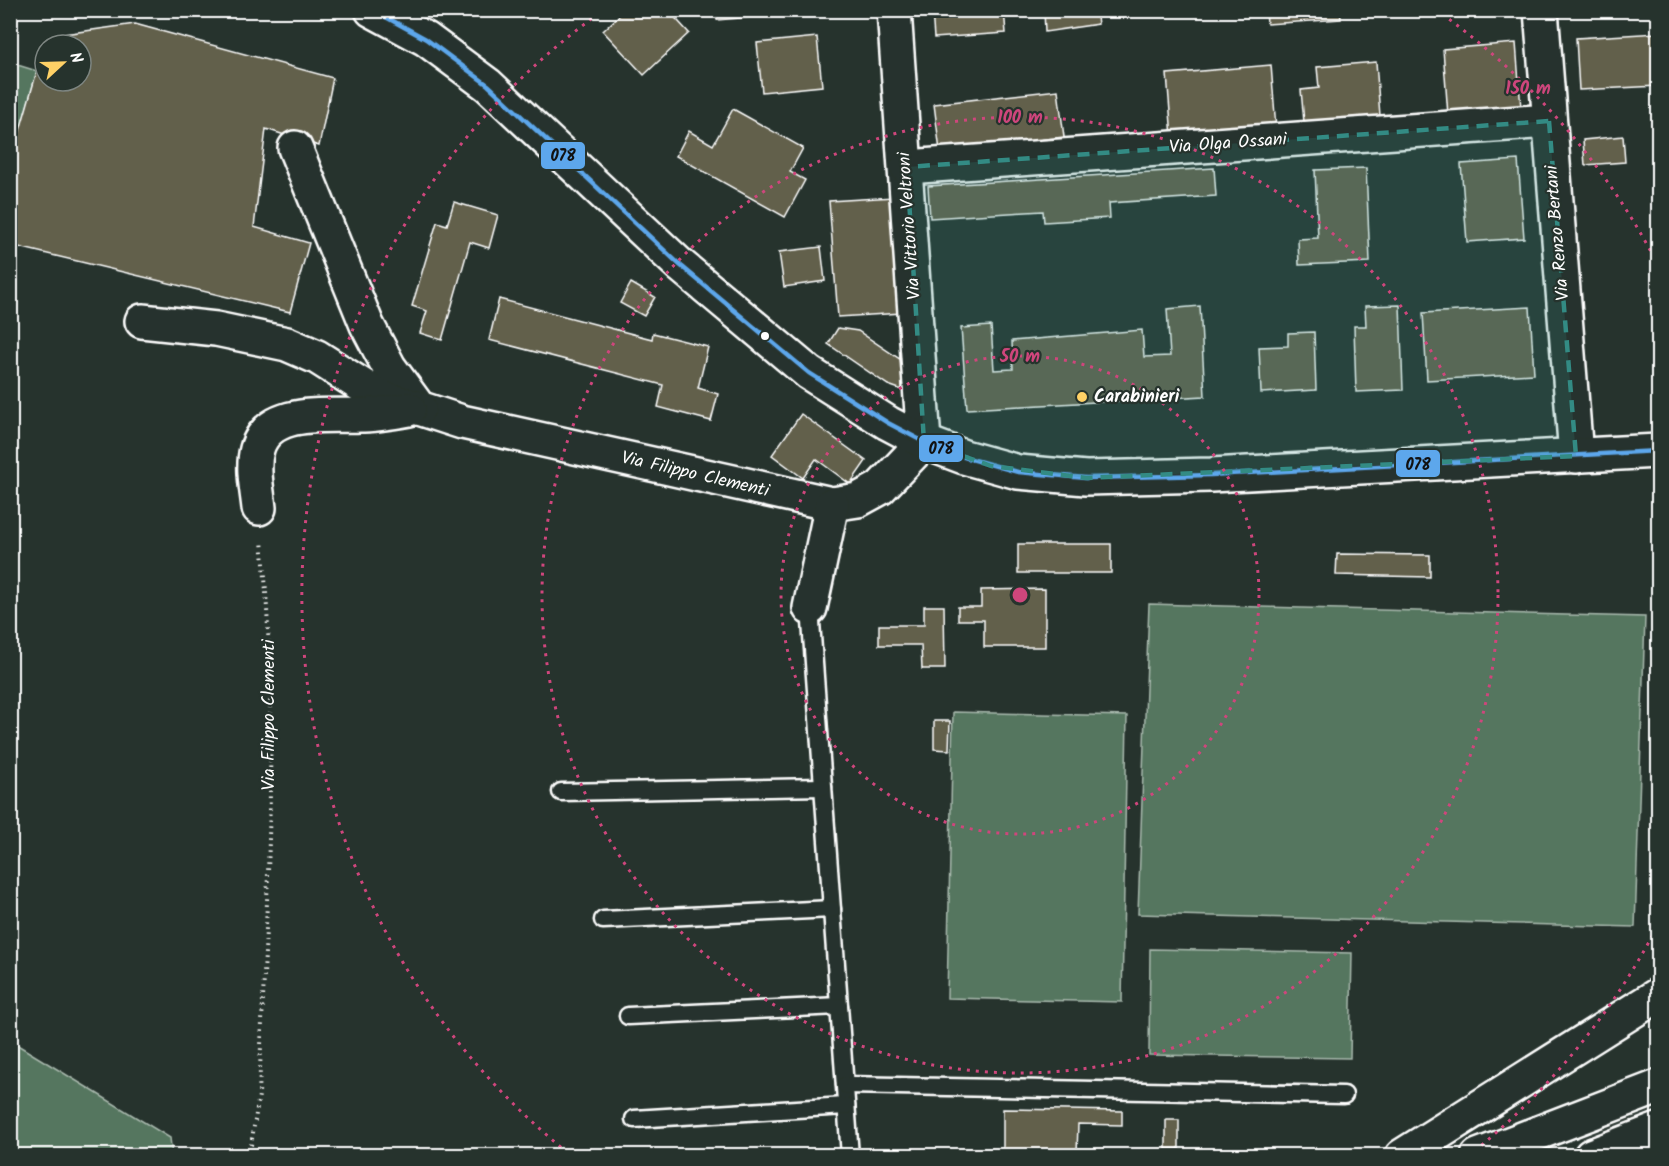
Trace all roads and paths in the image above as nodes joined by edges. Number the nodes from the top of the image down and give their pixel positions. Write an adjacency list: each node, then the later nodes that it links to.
1 (372, 10): 9 (main road)
2 (894, 10): 6 (main road, Via Vittorio Veltroni)
3 (1541, 10): 4 (main road, Via Renzo Bertani)
4 (1549, 121): 6 (main road, Via Olga Ossani); 11 (main road, Via Renzo Bertani)
5 (295, 148): 8 (main road)
6 (907, 167): 9 (main road, Via Vittorio Veltroni)
7 (142, 321): 8 (main road, Via Filippo Clementi)
8 (419, 408): 12 (main road, Via Filippo Clementi); 13 (main road, Via Filippo Clementi)
9 (924, 442): 11 (main road); 12 (main road, Via Filippo Clementi)
10 (1659, 452): 11 (main road)
11 (1576, 456)
12 (832, 504): 14 (main road)
13 (259, 508): 28 (path, Via Filippo Clementi)
14 (810, 608): 15 (lane)
15 (823, 787): 16 (lane); 17 (lane)
16 (561, 792)
17 (832, 909): 18 (lane); 20 (lane)
18 (603, 920)
19 (1659, 995): 30 (main road)
20 (839, 1006): 21 (lane); 22 (lane)
21 (628, 1016)
22 (845, 1085): 24 (lane); 25 (lane)
23 (1659, 1087): 31 (main road)
24 (1344, 1095)
25 (846, 1106): 26 (lane); 29 (lane)
26 (634, 1119)
27 (1659, 1130): 32 (main road)
28 (246, 1155)
29 (850, 1155)
30 (1402, 1155)
31 (1478, 1155)
32 (1591, 1155)

